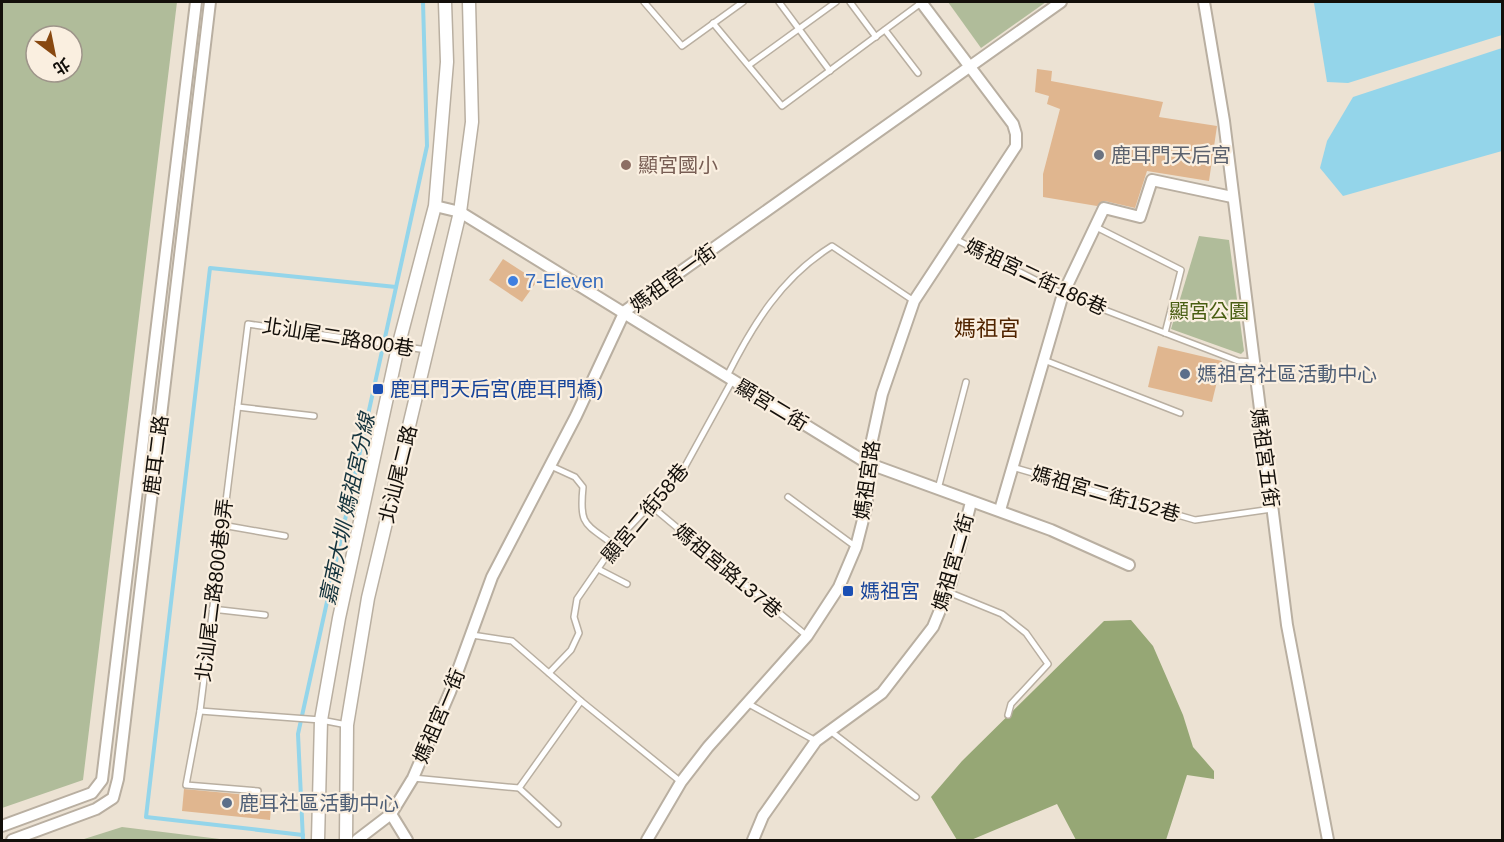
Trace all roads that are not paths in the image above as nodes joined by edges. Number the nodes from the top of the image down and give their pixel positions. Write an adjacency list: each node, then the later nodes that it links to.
1 (196, 2): 77 (street, 鹿耳二路)
2 (210, 2): 78 (street, 鹿耳二路)
3 (445, 2): 22 (street, 北汕尾二路)
4 (469, 2): 23 (street, 北汕尾二路)
5 (644, 2): 13 (lane)
6 (743, 2): 13 (lane)
7 (779, 2): 14 (lane)
8 (836, 2): 14 (lane)
9 (850, 2): 16 (lane)
10 (921, 2): 15 (lane); 18 (street, 媽祖宮路)
11 (1061, 2): 18 (street, 媽祖宮一街)
12 (1204, 2): 21 (street, 媽祖宮五街)
13 (713, 23): 17 (lane)
14 (799, 29): 17 (lane); 19 (lane)
15 (885, 30): 16 (lane); 20 (lane)
16 (876, 37): 19 (lane)
17 (748, 65): 19 (lane)
18 (969, 67): 25 (street, 媽祖宮路); 28 (street, 媽祖宮一街)
19 (830, 71)
20 (918, 73)
21 (1232, 197): 24 (street, 媽祖宮二街); 34 (street, 媽祖宮五街)
22 (435, 206): 23 (street, 顯宮二街); 31 (street, 北汕尾二路)
23 (460, 212): 28 (street, 顯宮二街); 32 (street, 北汕尾二路)
24 (1096, 227): 26 (street, 媽祖宮二街); 30 (lane)
25 (955, 239): 26 (lane, 媽祖宮二街186巷); 27 (street, 媽祖宮路)
26 (1063, 294): 30 (lane, 媽祖宮二街186巷); 33 (street, 媽祖宮二街)
27 (914, 301): 35 (lane, 顯宮二街58巷); 40 (street, 媽祖宮路)
28 (625, 311): 35 (street, 顯宮二街); 41 (street, 媽祖宮一街)
29 (248, 324): 31 (lane, 北汕尾二路800巷); 37 (lane, 北汕尾二路800巷9弄)
30 (1165, 333): 34 (lane, 媽祖宮二街186巷)
31 (398, 347): 32 (lane, 北汕尾二路800巷); 66 (street, 北汕尾二路)
32 (429, 351): 67 (street, 北汕尾二路)
33 (1043, 360): 38 (lane); 42 (street, 媽祖宮二街)
34 (1253, 362): 47 (street, 媽祖宮五街)
35 (729, 379): 40 (street, 顯宮二街); 46 (lane, 顯宮二街58巷)
36 (966, 382): 43 (lane)
37 (238, 407): 39 (lane); 49 (lane, 北汕尾二路800巷9弄)
38 (1180, 413)
39 (314, 416)
40 (867, 463): 43 (street, 顯宮二街); 52 (street, 媽祖宮路)
41 (551, 466): 51 (lane); 59 (street, 媽祖宮一街)
42 (1012, 466): 47 (lane, 媽祖宮二街152巷); 48 (street, 媽祖宮二街)
43 (938, 489): 45 (street, 顯宮二街)
44 (788, 497): 52 (lane)
45 (971, 502): 48 (street, 顯宮二街); 56 (street, 媽祖宮二街)
46 (650, 505): 51 (lane, 顯宮二街58巷); 60 (lane, 媽祖宮路137巷)
47 (1272, 509): 85 (street, 媽祖宮五街)
48 (1000, 510): 53 (street, 顯宮二街)
49 (222, 525): 50 (lane); 57 (lane, 北汕尾二路800巷9弄)
50 (285, 536)
51 (614, 545): 54 (lane, 顯宮二街58巷)
52 (856, 547): 60 (street, 媽祖宮路)
53 (1129, 565)
54 (598, 569): 55 (lane); 61 (lane, 顯宮二街58巷)
55 (627, 584)
56 (948, 592): 65 (lane); 68 (street, 媽祖宮二街)
57 (212, 609): 58 (lane); 64 (lane, 北汕尾二路800巷9弄)
58 (265, 615)
59 (472, 635): 61 (lane); 70 (street, 媽祖宮一街)
60 (807, 636): 63 (street, 媽祖宮路)
61 (549, 673): 62 (lane)
62 (581, 701): 71 (lane); 72 (lane)
63 (747, 703): 69 (lane); 71 (street, 媽祖宮路)
64 (200, 711): 66 (lane); 73 (lane, 北汕尾二路800巷9弄)
65 (1008, 715)
66 (321, 720): 67 (lane); 79 (street, 北汕尾二路)
67 (347, 725): 80 (street, 北汕尾二路)
68 (829, 730): 69 (street, 媽祖宮二街); 74 (lane)
69 (816, 741): 84 (street, 媽祖宮二街)
70 (413, 778): 72 (lane); 75 (street, 媽祖宮一街)
71 (681, 782): 83 (street, 媽祖宮路)
72 (519, 788): 76 (lane)
73 (258, 791)
74 (916, 797)
75 (391, 814): 81 (street, 媽祖宮一街); 82 (street)
76 (558, 824)
77 (2, 825)
78 (12, 840)
79 (318, 840)
80 (346, 840)
81 (357, 840)
82 (406, 840)
83 (647, 840)
84 (753, 840)
85 (1328, 840)

